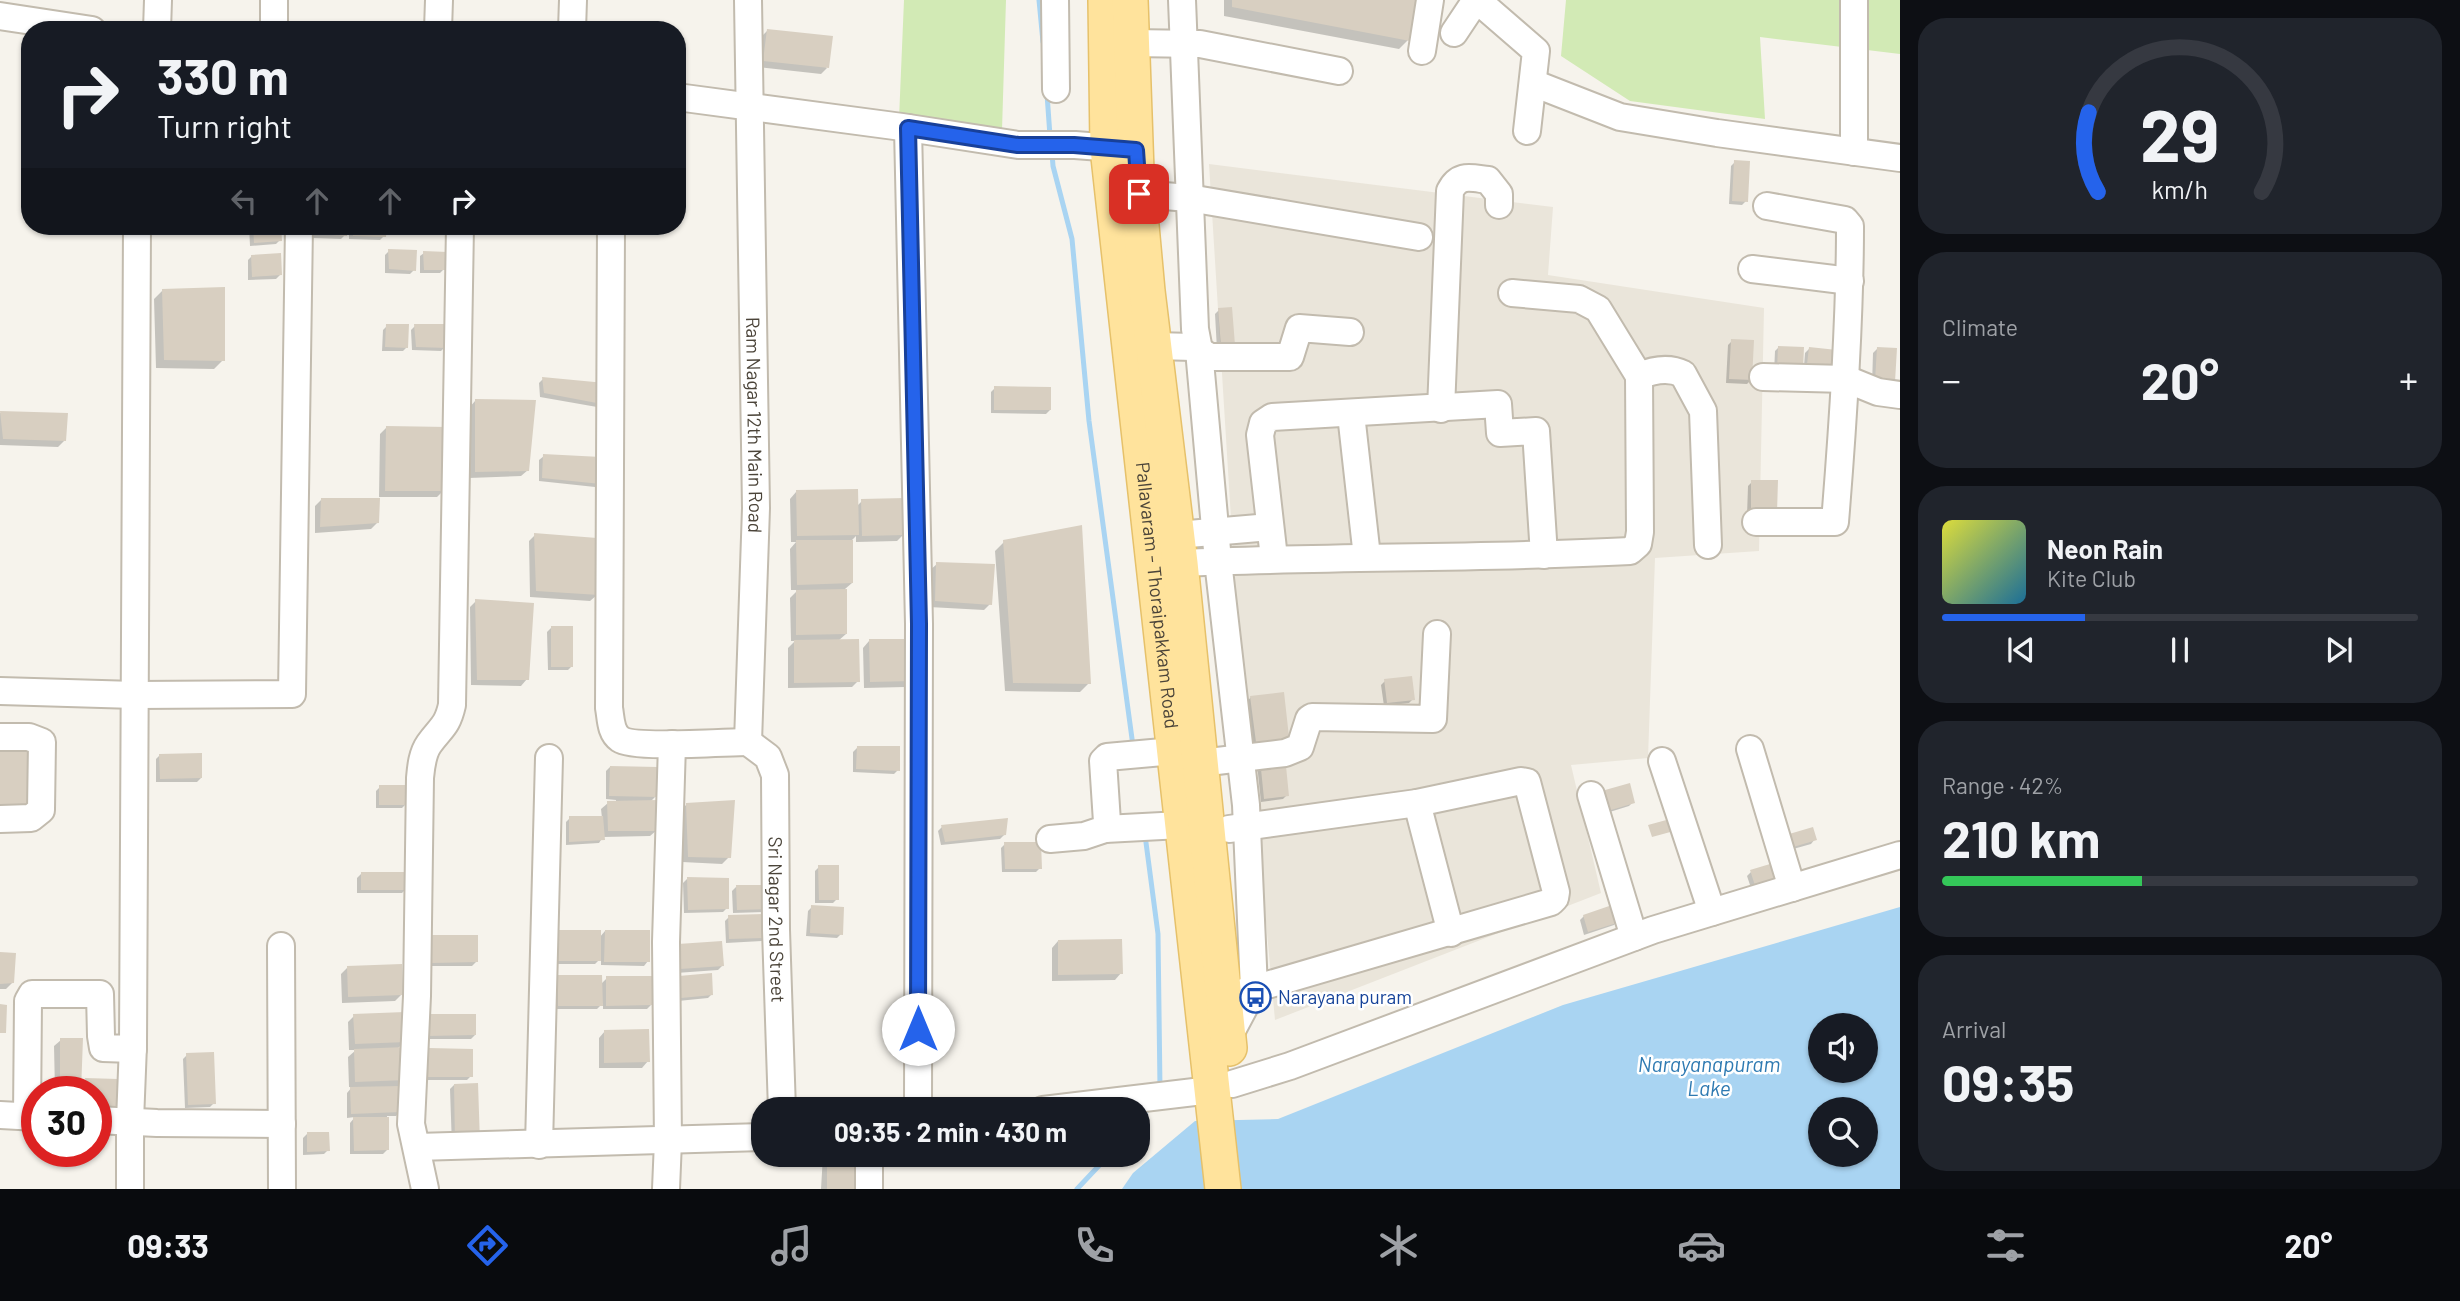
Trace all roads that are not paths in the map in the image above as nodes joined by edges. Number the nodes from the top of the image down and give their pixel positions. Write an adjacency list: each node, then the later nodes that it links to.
1 (158, 0): 16 (street)
2 (274, 0): 17 (street)
3 (439, 0): 18 (street)
4 (573, 0): 19 (street)
5 (748, 0): 28 (street, Ram Nagar 12th Main Road)
6 (1055, 0): 26 (street)
7 (1106, 0): 31 (main road, Pallavaram - Thoraipakkam Road)
8 (1130, 0): 21 (main road, Pallavaram - Thoraipakkam Road)
9 (1182, 0): 22 (street)
10 (1430, 0): 23 (street)
11 (1476, 0): 20 (street); 25 (street)
12 (1854, 0): 32 (street)
13 (43, 11): 14 (street); 15 (street)
14 (0, 16)
15 (69, 21)
16 (157, 21)
17 (274, 21)
18 (438, 21)
19 (572, 21)
20 (1454, 33)
21 (1131, 43): 22 (street); 31 (main road, Pallavaram - Thoraipakkam Road)
22 (1183, 44): 24 (street); 35 (street)
23 (1422, 51)
24 (1339, 71)
25 (1533, 83): 30 (street); 32 (street)
26 (1056, 89)
27 (686, 98): 28 (street)
28 (750, 107): 29 (street); 68 (street, Ram Nagar 12th Main Road)
29 (908, 128): 31 (street); 93 (street)
30 (1527, 131)
31 (1106, 148): 34 (main road, Pallavaram - Thoraipakkam Road); 71 (main road, Pallavaram - Thoraipakkam Road)
32 (1854, 152): 33 (street)
33 (1900, 158)
34 (1139, 194): 35 (street); 47 (main road, Pallavaram - Thoraipakkam Road)
35 (1189, 198): 42 (street); 48 (street)
36 (1499, 205): 53 (street)
37 (1767, 206): 44 (street)
38 (136, 235): 66 (street)
39 (299, 235): 66 (street)
40 (460, 235): 103 (street)
41 (611, 235): 69 (street)
42 (1419, 237)
43 (1752, 269): 44 (street)
44 (1850, 281): 51 (street)
45 (1511, 293): 49 (street)
46 (1350, 332): 48 (street)
47 (1155, 346): 48 (street); 59 (main road, Pallavaram - Thoraipakkam Road)
48 (1199, 350): 57 (street)
49 (1639, 376): 58 (street); 60 (street)
50 (1763, 377): 51 (street)
51 (1846, 379): 52 (street); 55 (street)
52 (1900, 395)
53 (1441, 409): 54 (street); 60 (street)
54 (1351, 414): 56 (street); 61 (street)
55 (1756, 522)
56 (1270, 527): 57 (street); 62 (street)
57 (1215, 532): 59 (street); 63 (street)
58 (1708, 545)
59 (1179, 549): 63 (street); 71 (main road, Pallavaram - Thoraipakkam Road)
60 (1544, 555): 61 (street)
61 (1367, 557): 62 (street)
62 (1274, 558): 63 (street)
63 (1218, 561): 73 (street)
64 (1437, 634): 73 (street)
65 (0, 691): 66 (street)
66 (135, 695): 89 (street)
67 (0, 737): 77 (street)
68 (748, 742): 69 (street); 92 (street, Sri Nagar 2nd Street)
69 (671, 744): 101 (street)
70 (1750, 749): 83 (street)
71 (1187, 757): 73 (street); 79 (main road, Pallavaram - Thoraipakkam Road); 80 (street)
72 (549, 758): 102 (street)
73 (1241, 758): 78 (street)
74 (1662, 761): 84 (street)
75 (1591, 795): 86 (street)
76 (1417, 803): 78 (street); 85 (street); 85 (street)
77 (0, 818)
78 (1245, 827): 79 (street); 88 (street)
79 (1194, 828): 80 (street); 88 (main road, Pallavaram - Thoraipakkam Road); 91 (main road, Pallavaram - Thoraipakkam Road)
80 (1105, 829): 81 (street)
81 (1050, 839)
82 (1900, 855): 83 (street)
83 (1792, 888): 84 (street)
84 (1712, 912): 86 (street)
85 (1451, 933): 88 (street)
86 (1633, 937): 91 (street)
87 (281, 946): 99 (street)
88 (1240, 993): 91 (main road, Pallavaram - Thoraipakkam Road)
89 (133, 1049): 90 (street); 98 (street)
90 (31, 1076)
91 (1221, 1087): 94 (street); 110 (main road, Pallavaram - Thoraipakkam Road); 111 (main road, Pallavaram - Thoraipakkam Road)
92 (782, 1097)
93 (918, 1097)
94 (1150, 1098)
95 (0, 1115): 96 (street)
96 (21, 1116)
97 (112, 1120): 98 (street)
98 (130, 1121): 99 (street); 105 (street)
99 (282, 1124): 106 (street)
100 (751, 1138): 101 (street)
101 (668, 1141): 102 (street); 108 (street)
102 (539, 1145): 103 (street)
103 (418, 1147): 107 (street)
104 (869, 1167): 109 (street)
105 (130, 1189)
106 (282, 1189)
107 (425, 1189)
108 (666, 1189)
109 (869, 1189)
110 (1223, 1189)
111 (1244, 1189)

